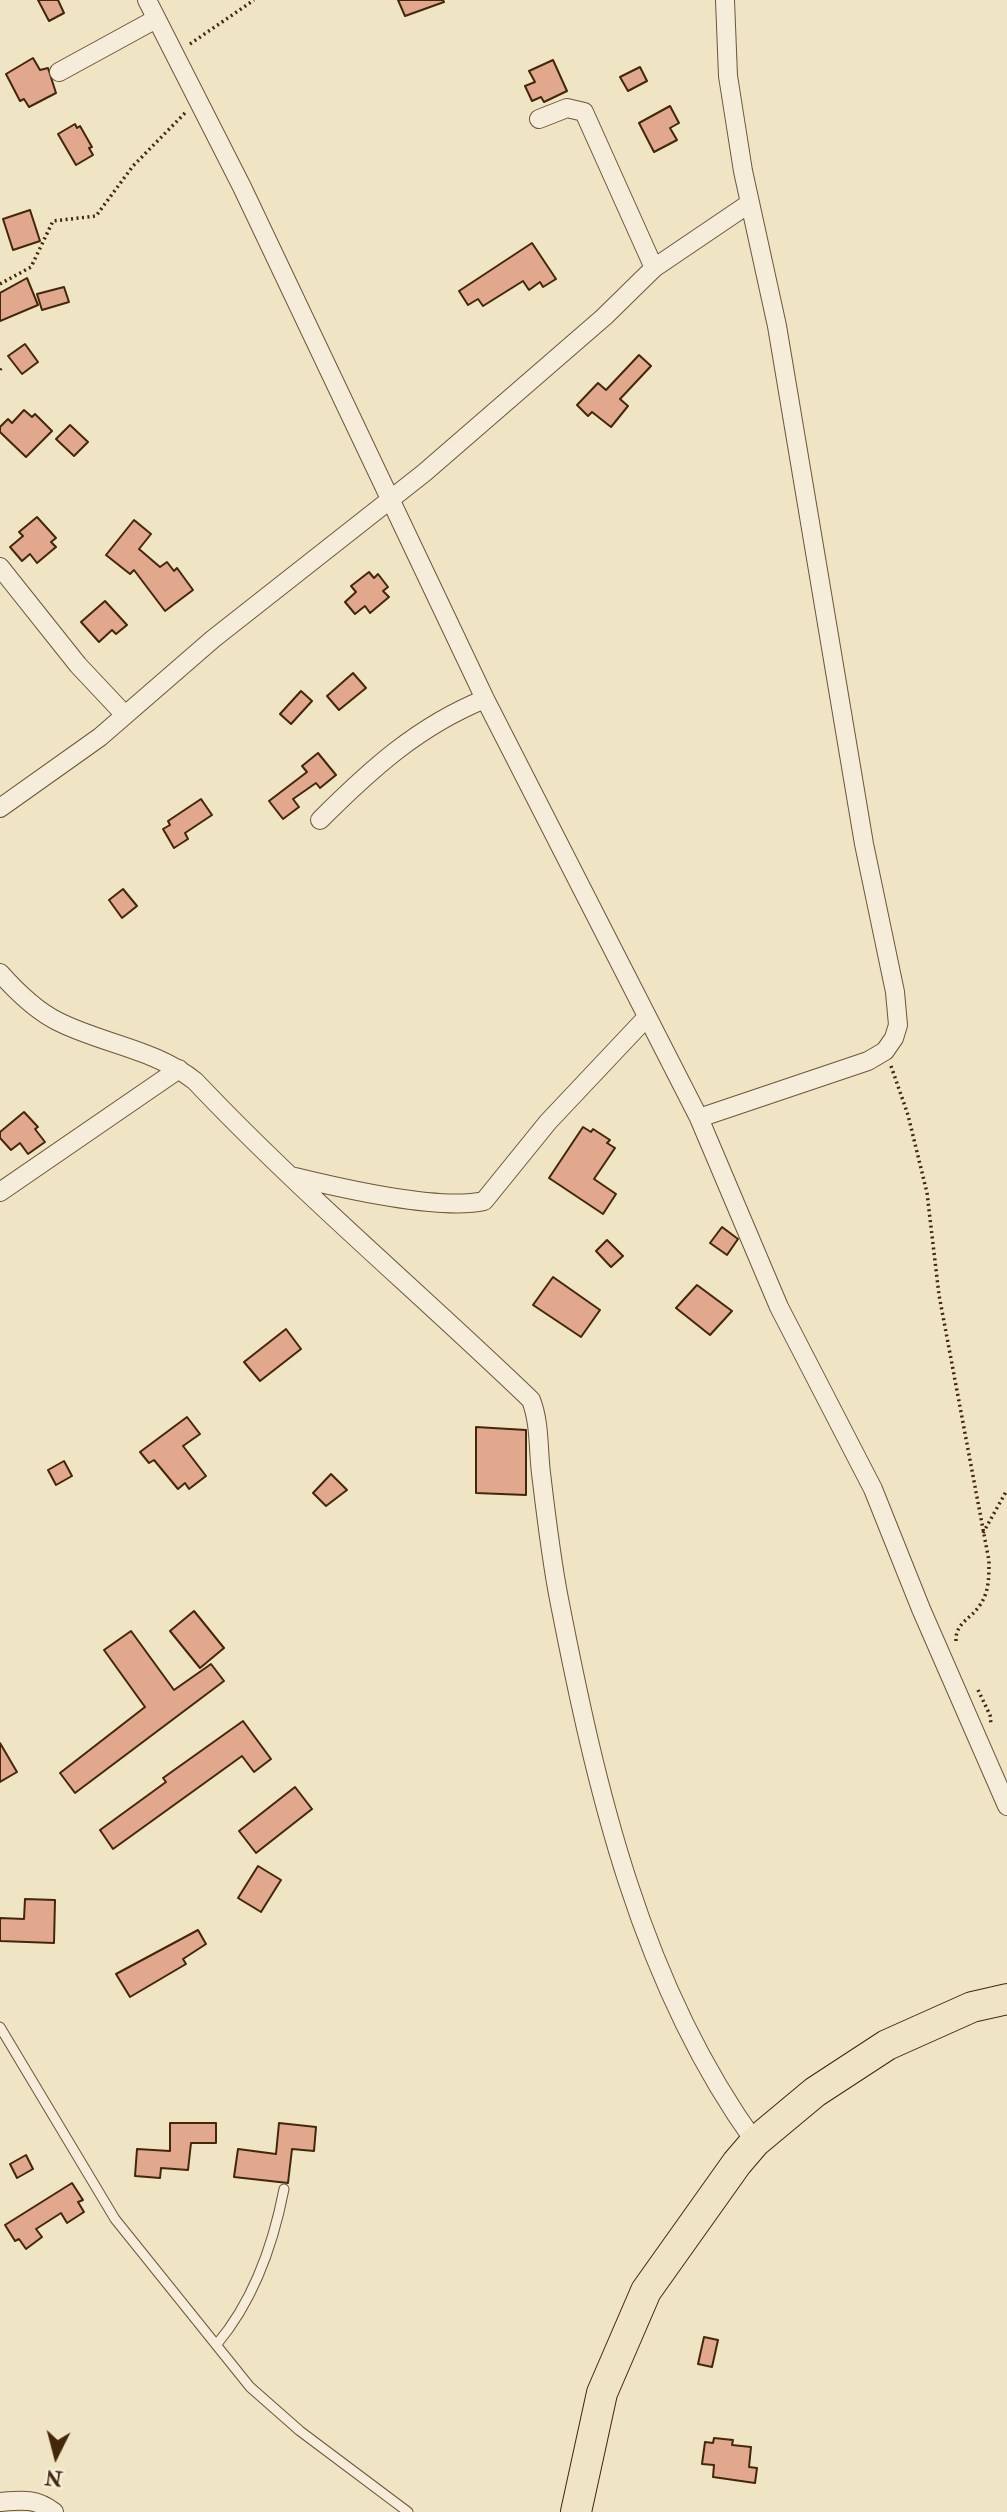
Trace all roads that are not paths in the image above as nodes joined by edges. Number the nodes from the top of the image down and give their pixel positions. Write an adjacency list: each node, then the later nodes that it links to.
1 (147, 0): 3 (street)
2 (725, 0): 6 (street)
3 (156, 19): 4 (street); 8 (street)
4 (59, 72)
5 (539, 119): 7 (street)
6 (750, 203): 7 (street); 17 (street)
7 (654, 268): 8 (street)
8 (390, 499): 10 (street); 11 (street)
9 (0, 567): 11 (street)
10 (485, 699): 13 (street); 15 (street)
11 (125, 715): 12 (street)
12 (0, 808)
13 (320, 820)
14 (0, 973): 16 (street)
15 (647, 1017): 17 (street); 18 (street)
16 (179, 1069): 18 (street); 19 (street)
17 (699, 1118): 20 (street)
18 (293, 1176): 23 (street)
19 (0, 1192)
20 (1007, 1806)
21 (1007, 1999): 23 (main road)
22 (0, 2028): 25 (lane)
23 (755, 2142): 29 (main road)
24 (285, 2189): 25 (lane)
25 (217, 2344): 28 (lane)
26 (0, 2502): 27 (street)
27 (54, 2512)
28 (408, 2512)
29 (576, 2512)

